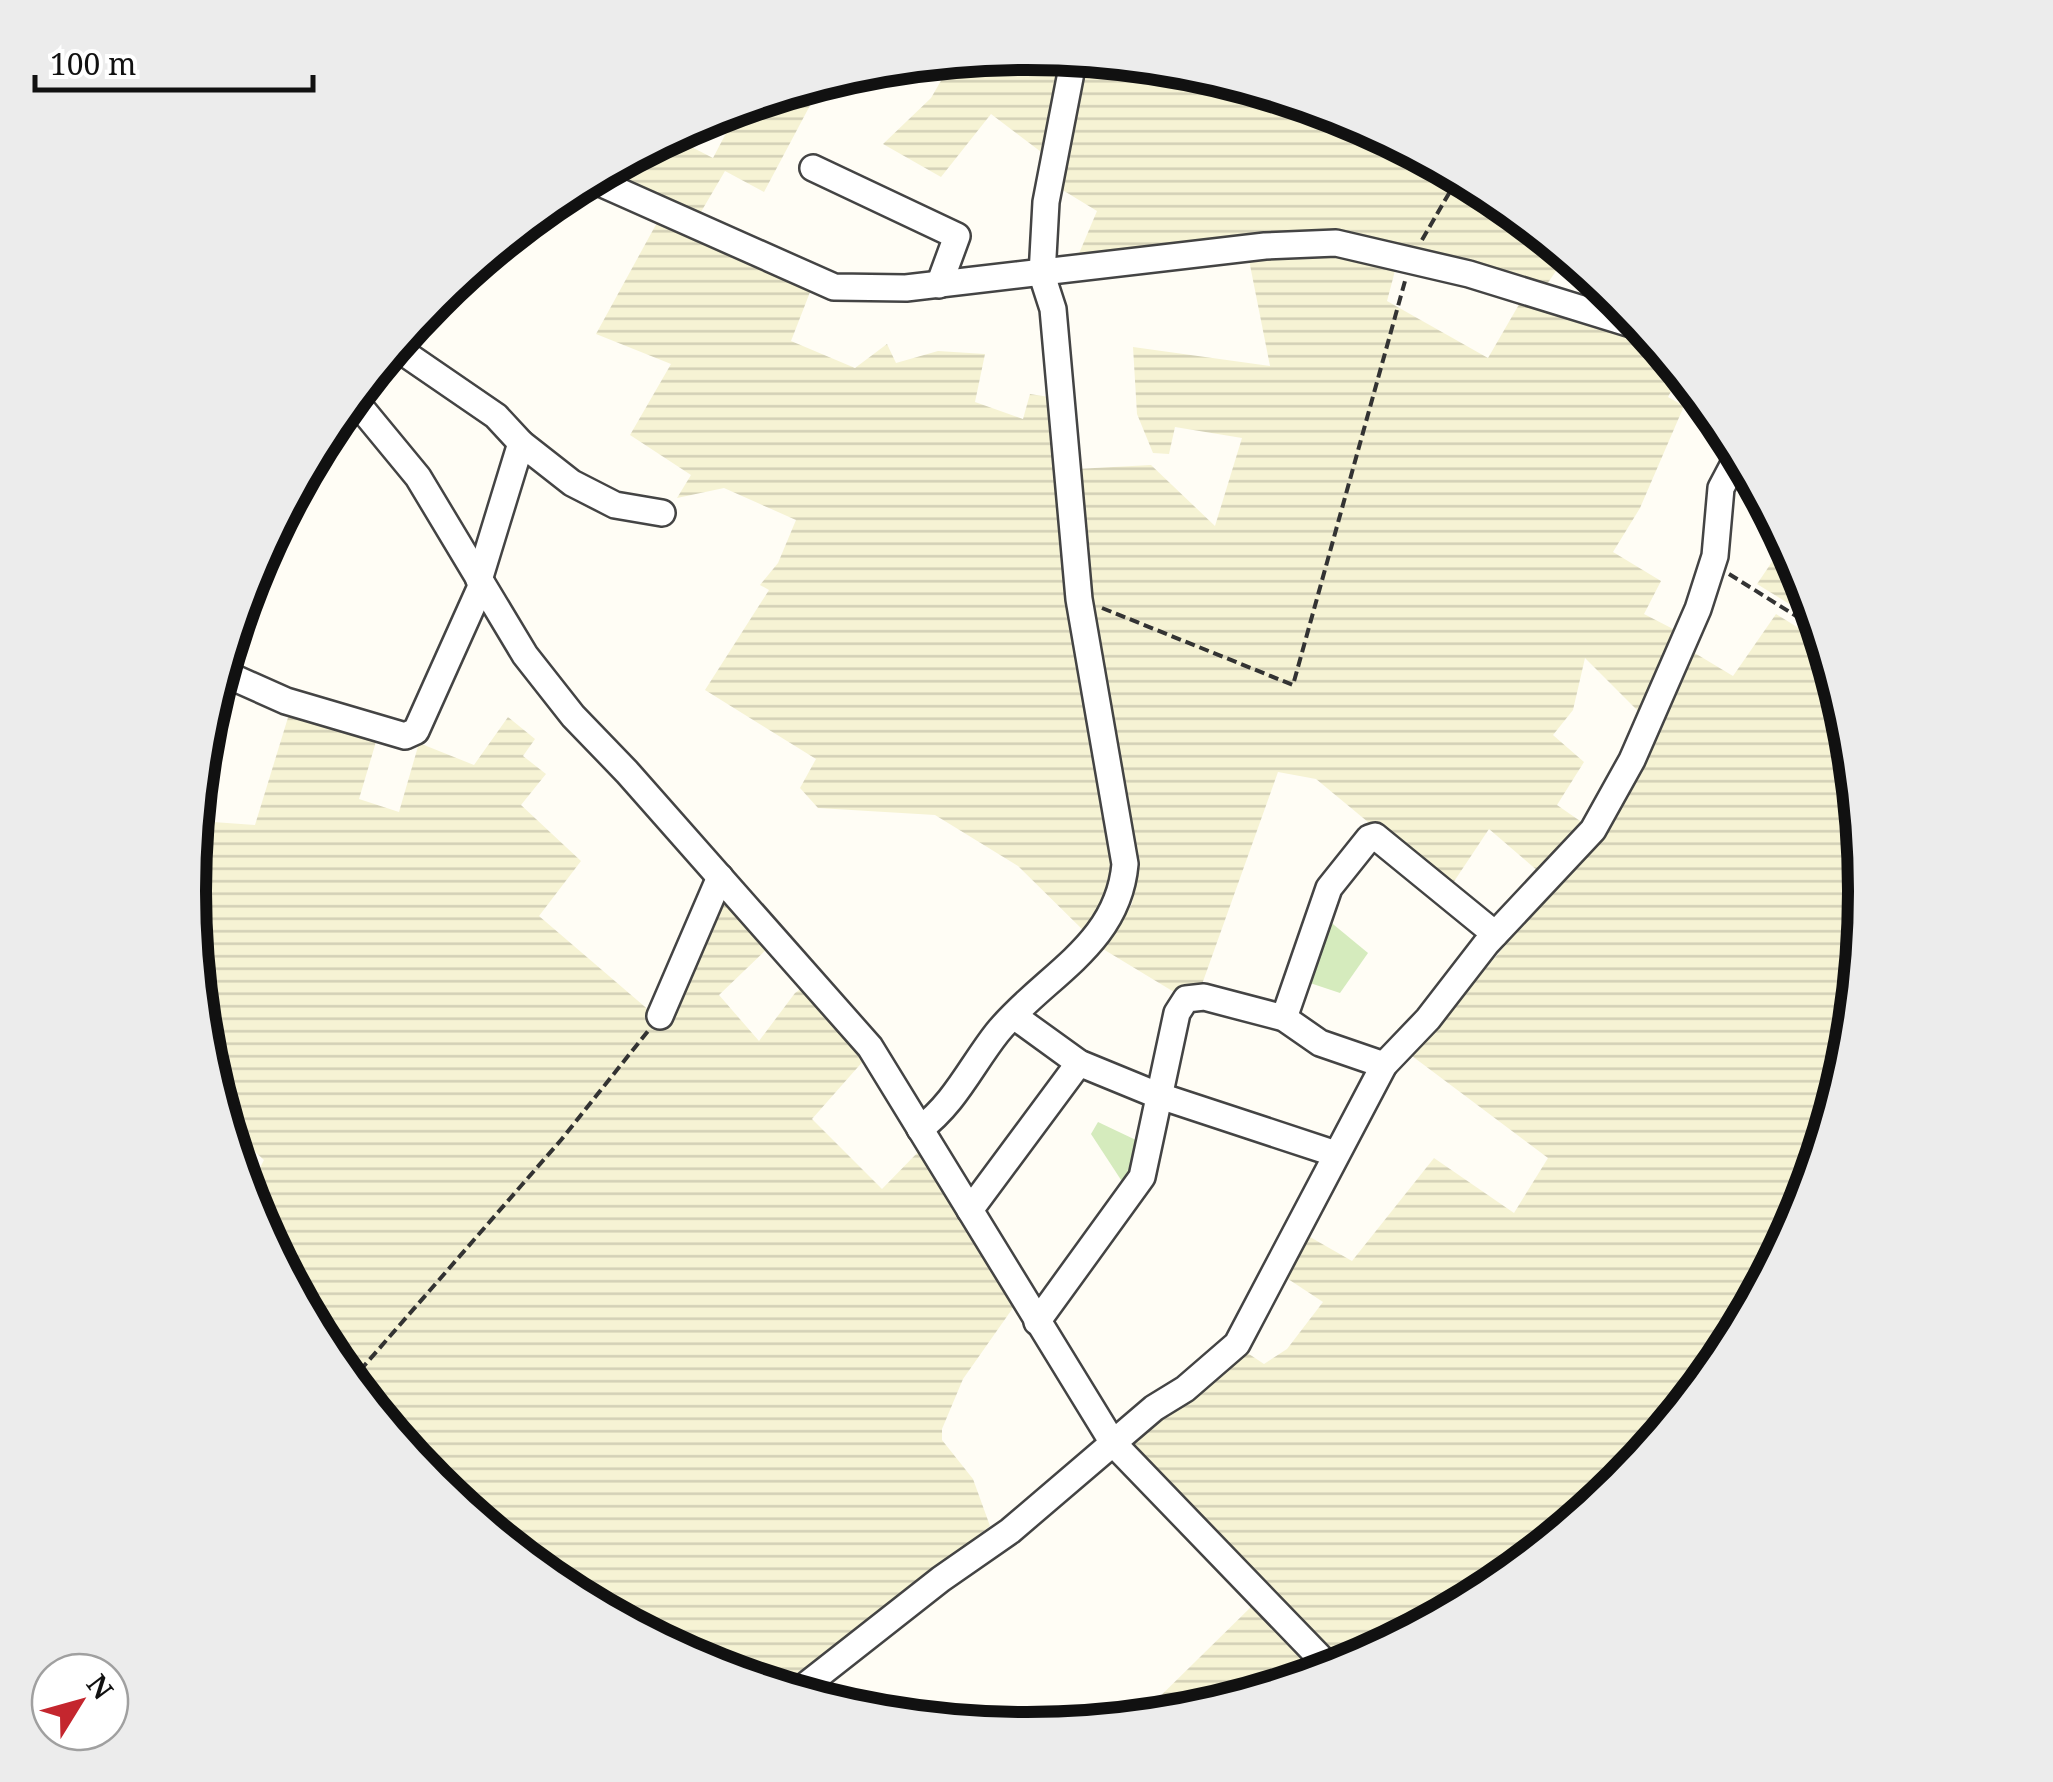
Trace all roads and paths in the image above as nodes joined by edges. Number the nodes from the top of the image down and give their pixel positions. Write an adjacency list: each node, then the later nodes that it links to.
1 (1071, 72): 6 (street)
2 (813, 168): 7 (street)
3 (607, 186): 7 (street)
4 (1452, 189): 5 (path)
5 (1411, 260): 6 (street); 8 (street); 16 (path)
6 (1042, 275): 7 (street); 16 (street)
7 (939, 285)
8 (1616, 319)
9 (406, 354): 11 (street)
10 (362, 409): 15 (street)
11 (521, 443): 13 (street); 15 (street)
12 (1731, 469): 14 (street)
13 (662, 512)
14 (1712, 563): 17 (path); 20 (street)
15 (480, 582): 18 (street); 19 (street)
16 (1080, 599): 22 (street)
17 (1801, 619)
18 (233, 678)
19 (720, 877): 21 (street); 27 (street)
20 (1496, 934): 23 (street); 25 (street)
21 (660, 1016): 31 (path)
22 (1014, 1016): 24 (street); 27 (street)
23 (1284, 1018): 25 (street); 26 (street)
24 (1079, 1063): 26 (street); 29 (street)
25 (1384, 1064): 28 (street)
26 (1158, 1094): 28 (street); 30 (street)
27 (920, 1129): 29 (street)
28 (1336, 1154): 32 (street)
29 (970, 1210): 30 (street)
30 (1037, 1322): 32 (street)
31 (360, 1370)
32 (1113, 1442): 33 (street); 34 (street)
33 (1320, 1657)
34 (809, 1683)

